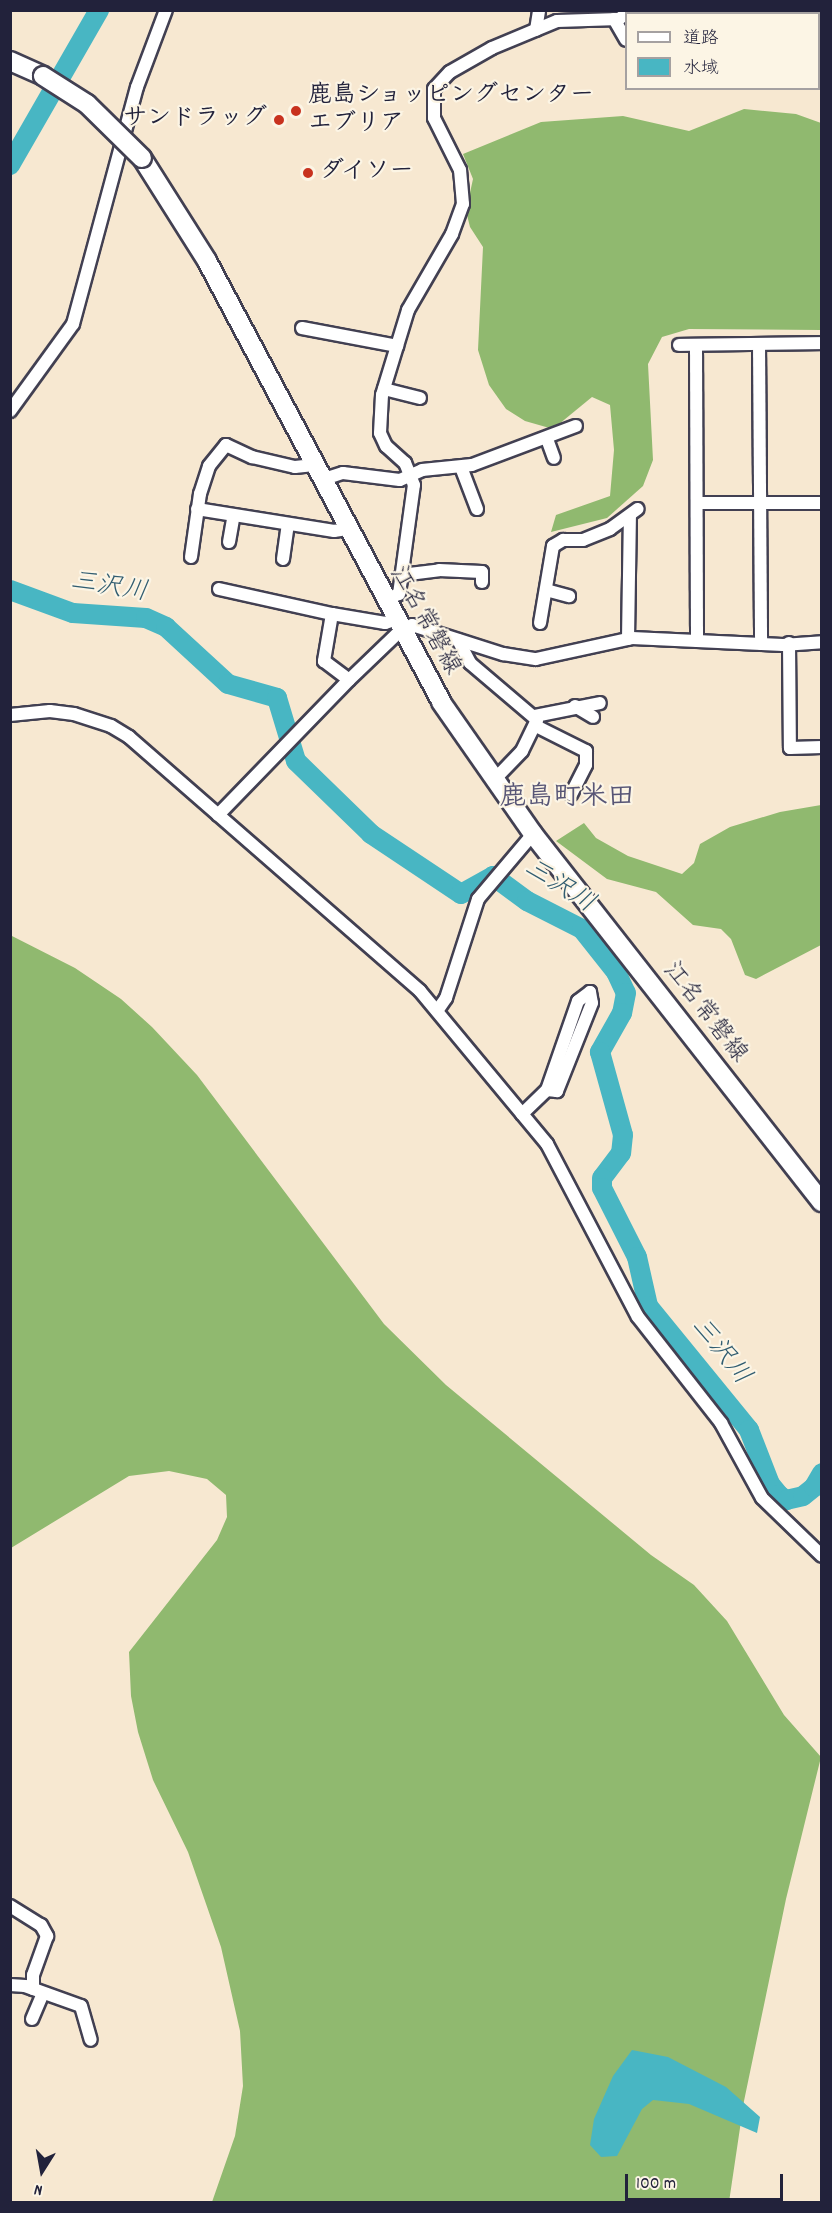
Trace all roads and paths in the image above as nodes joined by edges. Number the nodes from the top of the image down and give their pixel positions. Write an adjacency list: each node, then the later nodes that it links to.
1 (166, 10): 19 (street)
2 (539, 10): 8 (street)
3 (820, 10): 5 (highway)
4 (625, 15): 7 (street)
5 (822, 15)
6 (571, 16): 7 (street); 8 (street)
7 (614, 19): 9 (street)
8 (536, 30): 16 (street)
9 (625, 37)
10 (10, 61): 24 (main road, 江名常磐線, bridge)
11 (302, 328): 16 (street)
12 (822, 343): 13 (street)
13 (759, 344): 15 (street); 27 (street)
14 (679, 345): 15 (street)
15 (696, 345): 26 (street)
16 (397, 346): 17 (street)
17 (384, 389): 18 (street); 25 (street)
18 (420, 398)
19 (10, 411)
20 (576, 426): 21 (street)
21 (547, 439): 22 (street); 23 (street)
22 (554, 458)
23 (461, 467): 25 (street); 30 (street)
24 (317, 472): 25 (street); 29 (street); 33 (main road, 江名常磐線)
25 (410, 475): 37 (street)
26 (697, 503): 27 (street); 48 (street)
27 (760, 503): 28 (street); 51 (street)
28 (822, 503)
29 (197, 509): 31 (street); 35 (street)
30 (477, 509)
31 (234, 515): 32 (street); 34 (street)
32 (288, 524): 33 (street); 36 (street)
33 (347, 529): 42 (main road, 江名常磐線)
34 (229, 542)
35 (191, 557)
36 (283, 559)
37 (400, 575): 38 (street); 42 (street)
38 (482, 582)
39 (219, 589): 43 (street)
40 (546, 590): 41 (street); 44 (street); 46 (street)
41 (569, 596)
42 (384, 600): 45 (main road, 江名常磐線)
43 (332, 614): 45 (street); 52 (street)
44 (540, 623)
45 (398, 625): 47 (street); 52 (street); 59 (main road, 江名常磐線)
46 (628, 639): 47 (street); 48 (street)
47 (458, 640): 57 (street)
48 (697, 641): 51 (street)
49 (822, 642): 50 (street)
50 (789, 643): 51 (street); 58 (street)
51 (761, 644)
52 (349, 680): 61 (street)
53 (600, 703): 54 (street)
54 (575, 706): 56 (street); 57 (street)
55 (10, 716): 61 (street)
56 (593, 717)
57 (535, 721): 59 (street); 60 (street)
58 (822, 747)
59 (495, 779): 62 (main road, 江名常磐線)
60 (571, 794)
61 (218, 814): 63 (street)
62 (532, 834): 63 (street); 66 (main road, 江名常磐線)
63 (437, 1011): 65 (street)
64 (547, 1090): 64 (street); 65 (street)
65 (522, 1114): 67 (street)
66 (822, 1202)
67 (822, 1556)
68 (10, 1906): 70 (street)
69 (10, 1985): 70 (street)
70 (38, 1991): 71 (street); 72 (street)
71 (32, 2019)
72 (91, 2040)

